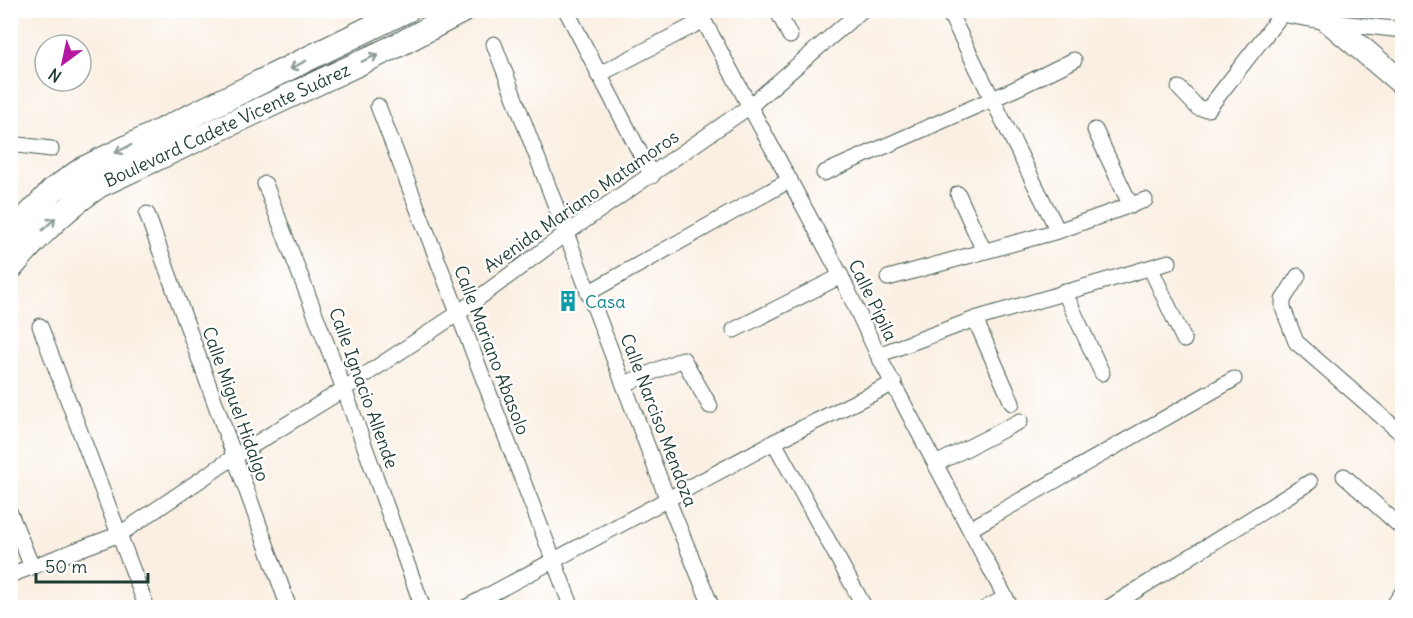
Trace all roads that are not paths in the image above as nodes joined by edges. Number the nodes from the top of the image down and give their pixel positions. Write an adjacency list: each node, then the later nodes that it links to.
1 (407, 10): 31 (main road, Boulevard Cadete Vicente Suárez, one-way to 31)
2 (464, 10): 34 (main road, Boulevard Cadete Vicente Suárez, one-way to 2)
3 (566, 10): 14 (street)
4 (777, 10): 11 (street)
5 (862, 10): 19 (street, Avenida Mariano Matamoros)
6 (948, 10): 17 (street)
7 (1285, 11): 9 (main road); 16 (street)
8 (701, 15): 14 (street); 19 (street, Calle Pípila)
9 (1321, 16): 10 (street); 15 (main road)
10 (1402, 30)
11 (790, 36)
12 (494, 44): 30 (street, Calle Narciso Mendoza)
13 (1074, 60): 17 (street)
14 (598, 75): 24 (street)
15 (1402, 83)
16 (1179, 88)
17 (992, 97): 23 (street); 29 (street)
18 (378, 106): 41 (street, Calle Mariano Abasolo)
19 (750, 106): 24 (street, Avenida Mariano Matamoros); 25 (street, Calle Pípila)
20 (1095, 130): 29 (street)
21 (10, 144): 22 (street)
22 (51, 149)
23 (824, 173)
24 (652, 176): 30 (street, Avenida Mariano Matamoros)
25 (790, 180): 36 (street, Calle Pípila); 40 (street)
26 (265, 184): 51 (street, Calle Ignacio Allende)
27 (958, 194): 32 (street)
28 (147, 214): 57 (street, Calle Miguel Hidalgo)
29 (1058, 231): 32 (street)
30 (565, 234): 40 (street, Calle Narciso Mendoza); 41 (street, Avenida Mariano Matamoros)
31 (10, 235)
32 (984, 251): 38 (street)
33 (1169, 262): 35 (street)
34 (10, 269)
35 (1151, 269): 39 (street); 45 (street)
36 (841, 276): 44 (street); 46 (street, Calle Pípila)
37 (1298, 276): 55 (street)
38 (888, 278)
39 (1064, 291): 42 (street); 47 (street)
40 (588, 293): 50 (street, Calle Narciso Mendoza)
41 (457, 314): 51 (street, Avenida Mariano Matamoros); 66 (street, Calle Mariano Abasolo)
42 (975, 319): 46 (street); 52 (street)
43 (40, 326): 65 (street)
44 (734, 330)
45 (1184, 340)
46 (878, 355): 49 (street, Calle Pípila)
47 (1102, 373)
48 (1234, 379): 64 (street)
49 (894, 383): 56 (street); 58 (street, Calle Pípila)
50 (625, 384): 53 (street); 61 (street, Calle Narciso Mendoza)
51 (344, 389): 57 (street, Avenida Mariano Matamoros); 73 (street, Calle Ignacio Allende)
52 (1012, 403)
53 (710, 406)
54 (1020, 421): 58 (street)
55 (1400, 428)
56 (774, 442): 61 (street); 77 (street)
57 (234, 457): 65 (street, Avenida Mariano Matamoros); 72 (street, Calle Miguel Hidalgo)
58 (936, 464): 64 (street, Calle Pípila)
59 (1344, 476): 63 (street)
60 (1310, 482): 79 (street)
61 (667, 498): 66 (street); 76 (street, Calle Narciso Mendoza)
62 (10, 513): 67 (street)
63 (1402, 528)
64 (970, 529): 70 (street, Calle Pípila)
65 (120, 534): 67 (street, Avenida Mariano Matamoros); 71 (street)
66 (553, 559): 74 (street); 75 (street, Calle Mariano Abasolo)
67 (32, 567): 68 (street, Avenida Mariano Matamoros)
68 (10, 575)
69 (1402, 593): 80 (street)
70 (1008, 603): 78 (street)
71 (147, 608)
72 (289, 608)
73 (423, 608)
74 (465, 608)
75 (572, 608)
76 (712, 608)
77 (865, 608)
78 (986, 608)
79 (1108, 608)
80 (1392, 608)

